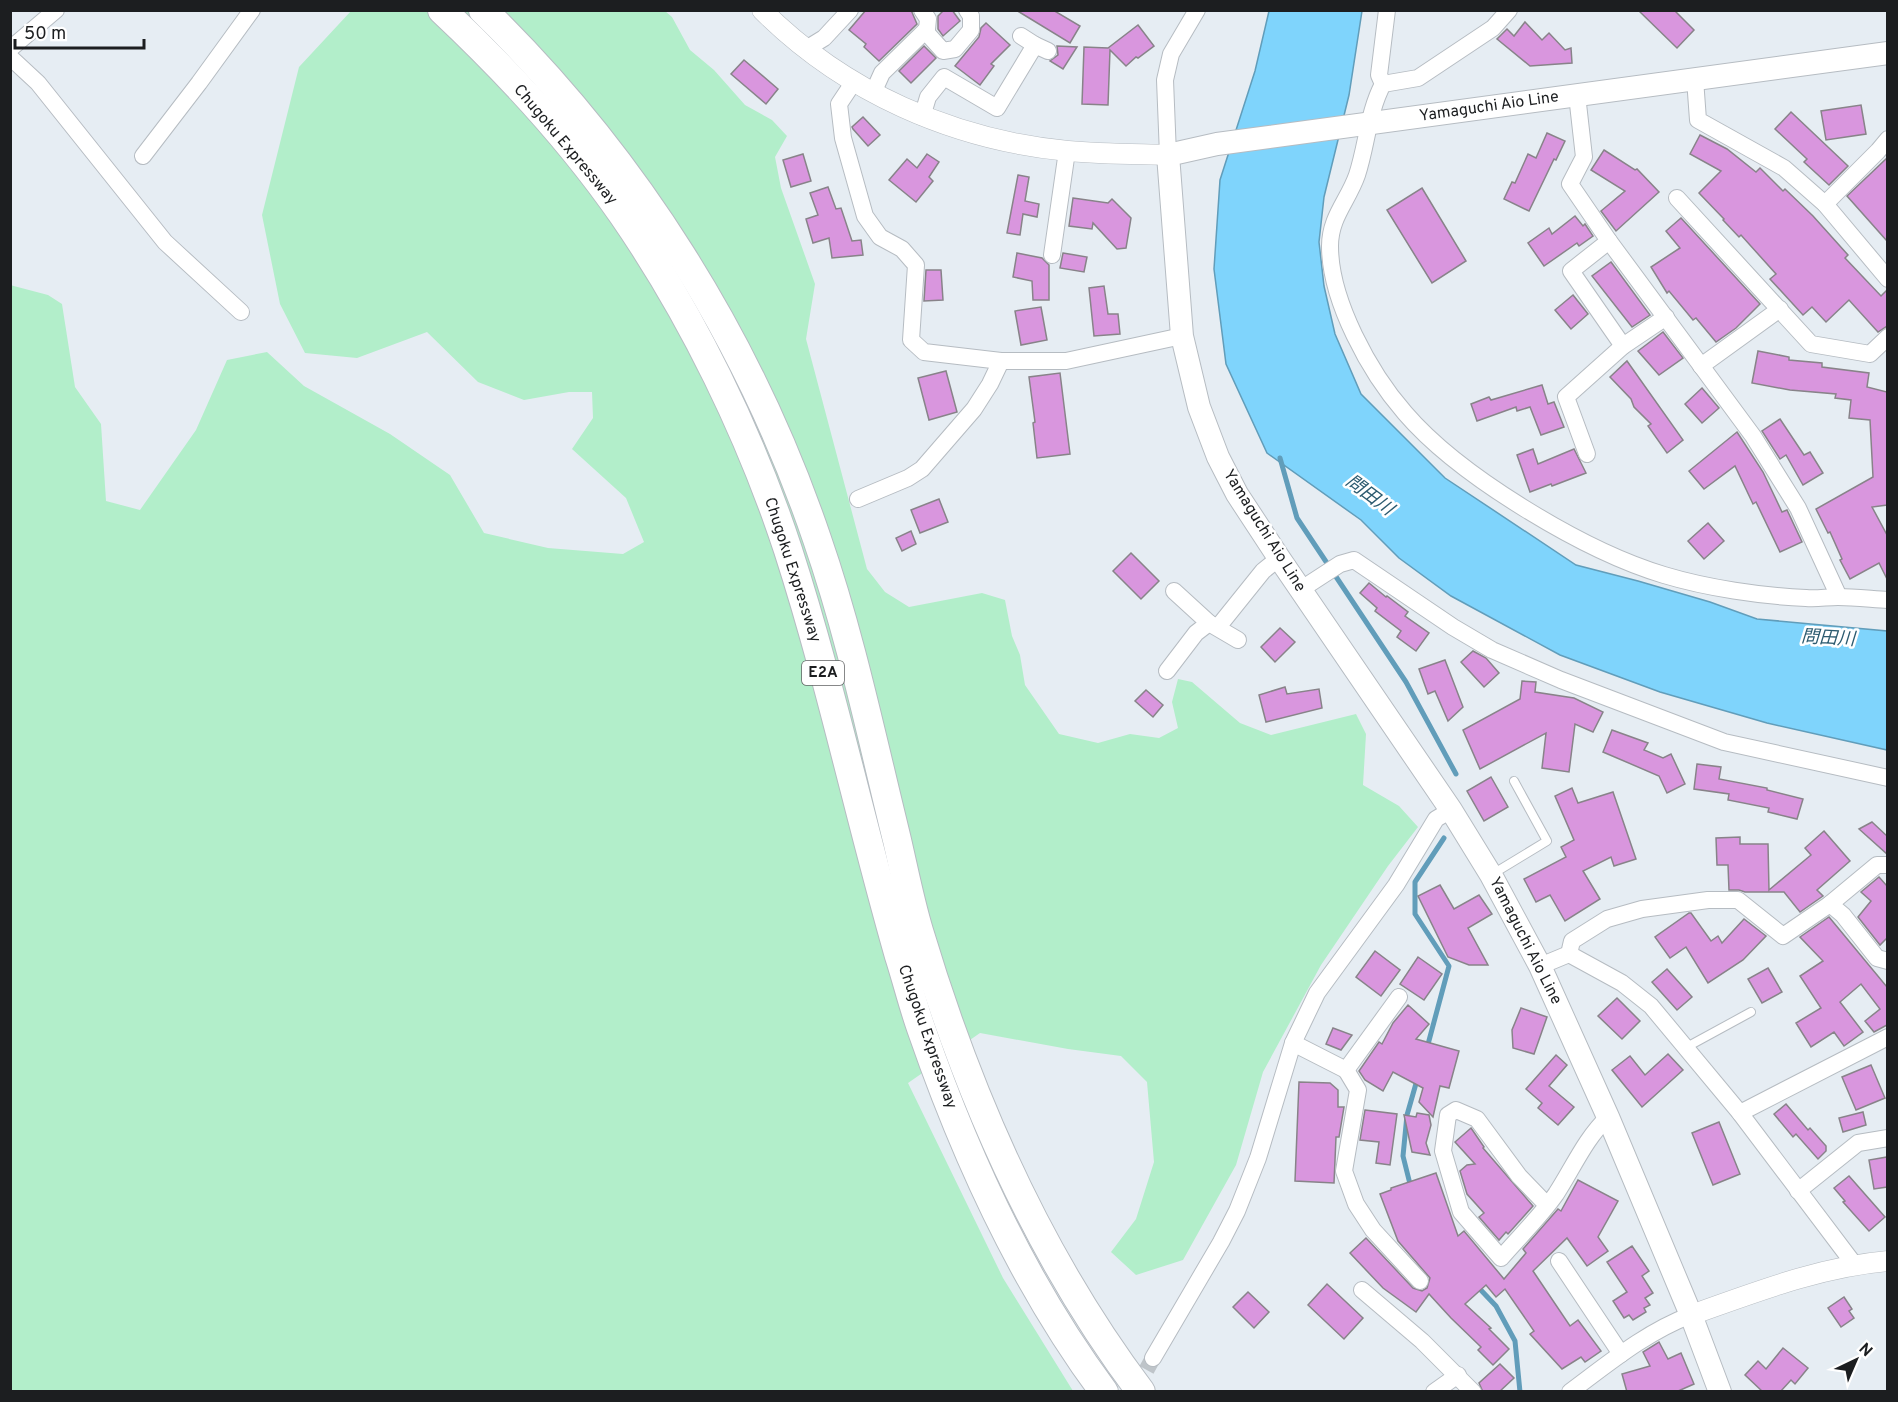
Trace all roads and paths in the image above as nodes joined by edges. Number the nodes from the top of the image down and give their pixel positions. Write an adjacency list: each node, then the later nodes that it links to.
1 (56, 10): 14 (street)
2 (252, 10): 28 (street)
3 (442, 10): 81 (highway, Chugoku Expressway / E2A)
4 (483, 10): 82 (highway, Chugoku Expressway / E2A)
5 (762, 10): 15 (street)
6 (850, 10): 15 (street)
7 (922, 10): 12 (street)
8 (967, 10): 12 (street)
9 (1197, 10): 27 (street)
10 (1387, 10): 20 (street)
11 (1509, 10): 20 (street)
12 (925, 31): 21 (street)
13 (1035, 44): 23 (street)
14 (10, 49)
15 (807, 50): 19 (street)
16 (1887, 53): 18 (main road, Yamaguchi Aio Line)
17 (10, 57): 35 (street)
18 (1695, 79): 22 (main road, Yamaguchi Aio Line); 30 (street)
19 (853, 83): 21 (street); 40 (street)
20 (1383, 84): 24 (street)
21 (873, 93): 23 (street)
22 (1577, 94): 24 (main road, Yamaguchi Aio Line); 31 (street)
23 (922, 117): 26 (street)
24 (1364, 125): 27 (main road, Yamaguchi Aio Line); 47 (street)
25 (1887, 139): 30 (street)
26 (1068, 151): 27 (street); 32 (street)
27 (1168, 155): 37 (main road, Yamaguchi Aio Line)
28 (143, 156)
29 (1677, 198): 34 (street)
30 (1825, 204): 33 (street)
31 (1609, 241): 36 (street); 39 (street)
32 (1052, 255)
33 (1887, 279)
34 (1780, 309): 38 (street); 41 (street)
35 (241, 312)
36 (1666, 317): 39 (street); 41 (street)
37 (1182, 336): 40 (street); 44 (main road, Yamaguchi Aio Line)
38 (1887, 337)
39 (1623, 346): 42 (street)
40 (1000, 361): 43 (street)
41 (1701, 366): 47 (street)
42 (1587, 454)
43 (858, 499)
44 (1279, 558): 45 (main road, Yamaguchi Aio Line); 49 (street)
45 (1300, 590): 52 (street); 54 (main road, Yamaguchi Aio Line)
46 (1174, 591): 49 (street)
47 (1839, 597): 48 (street)
48 (1887, 600)
49 (1213, 625): 50 (street); 51 (street)
50 (1238, 640)
51 (1167, 671)
52 (1887, 778)
53 (1514, 781): 56 (lane)
54 (1451, 810): 56 (main road, Yamaguchi Aio Line); 64 (street)
55 (1887, 865): 57 (street)
56 (1491, 875): 60 (main road, Yamaguchi Aio Line)
57 (1830, 904): 58 (street); 59 (street)
58 (1569, 954): 60 (street); 65 (street)
59 (1887, 961)
60 (1540, 966): 68 (main road, Yamaguchi Aio Line)
61 (1399, 997): 66 (street)
62 (1751, 1012): 65 (lane)
63 (1887, 1037): 67 (street)
64 (1293, 1043): 66 (street); 79 (street)
65 (1685, 1048): 67 (street)
66 (1346, 1070): 75 (street)
67 (1740, 1113): 70 (street)
68 (1608, 1117): 71 (street); 77 (main road, Yamaguchi Aio Line)
69 (1887, 1138): 70 (street)
70 (1798, 1191): 74 (street)
71 (1546, 1205): 71 (street)
72 (1887, 1261): 74 (street)
73 (1559, 1262): 78 (street)
74 (1854, 1264): 77 (street)
75 (1420, 1281)
76 (1362, 1290): 80 (street)
77 (1691, 1315): 78 (street); 86 (main road, Yamaguchi Aio Line)
78 (1621, 1354): 85 (street)
79 (1153, 1358)
80 (1458, 1375): 83 (street); 84 (street)
81 (1104, 1392)
82 (1141, 1392)
83 (1434, 1392)
84 (1473, 1392)
85 (1570, 1392)
86 (1720, 1392)

